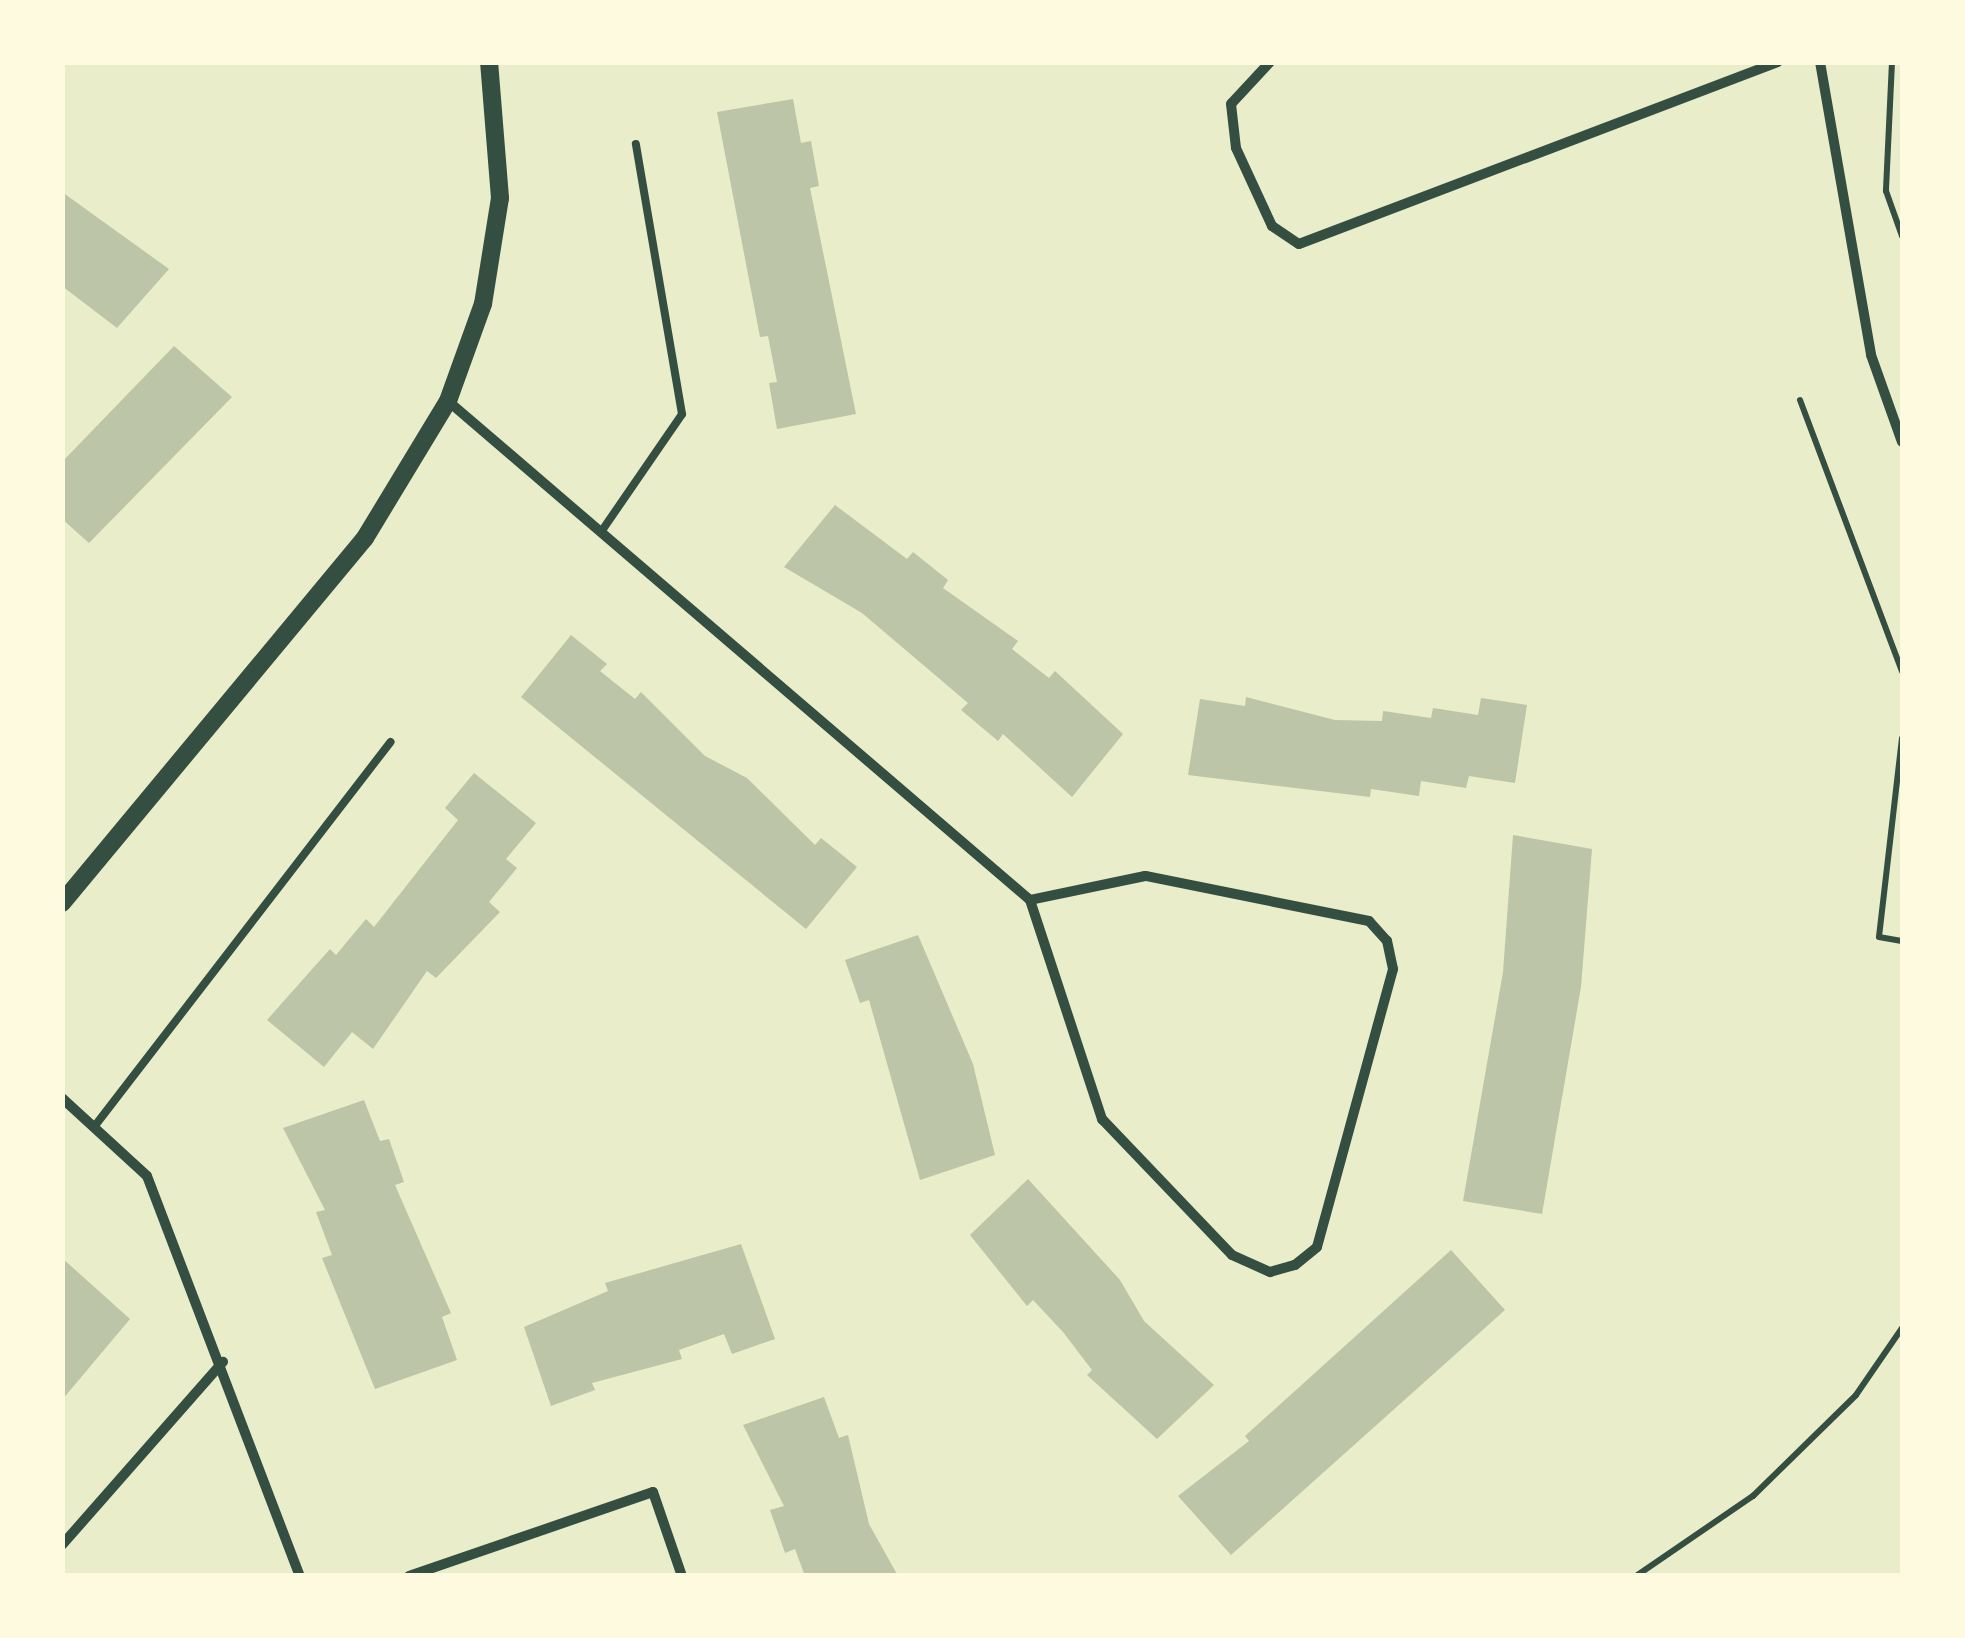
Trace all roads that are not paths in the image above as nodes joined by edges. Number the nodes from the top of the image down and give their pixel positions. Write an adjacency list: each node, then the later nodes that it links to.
1 (489, 62): 6 (street)
2 (1270, 62): 3 (street)
3 (1778, 62)
4 (1820, 62): 7 (street)
5 (636, 144): 8 (lane)
6 (448, 401): 8 (street); 11 (street)
7 (1902, 442)
8 (601, 532): 10 (street)
9 (390, 742): 13 (lane)
10 (1030, 900): 10 (street)
11 (62, 903)
12 (62, 1098): 13 (street)
13 (94, 1127): 14 (street)
14 (223, 1362): 15 (street); 16 (street)
15 (62, 1544)
16 (300, 1576)
17 (408, 1576): 18 (street)
18 (682, 1576)

